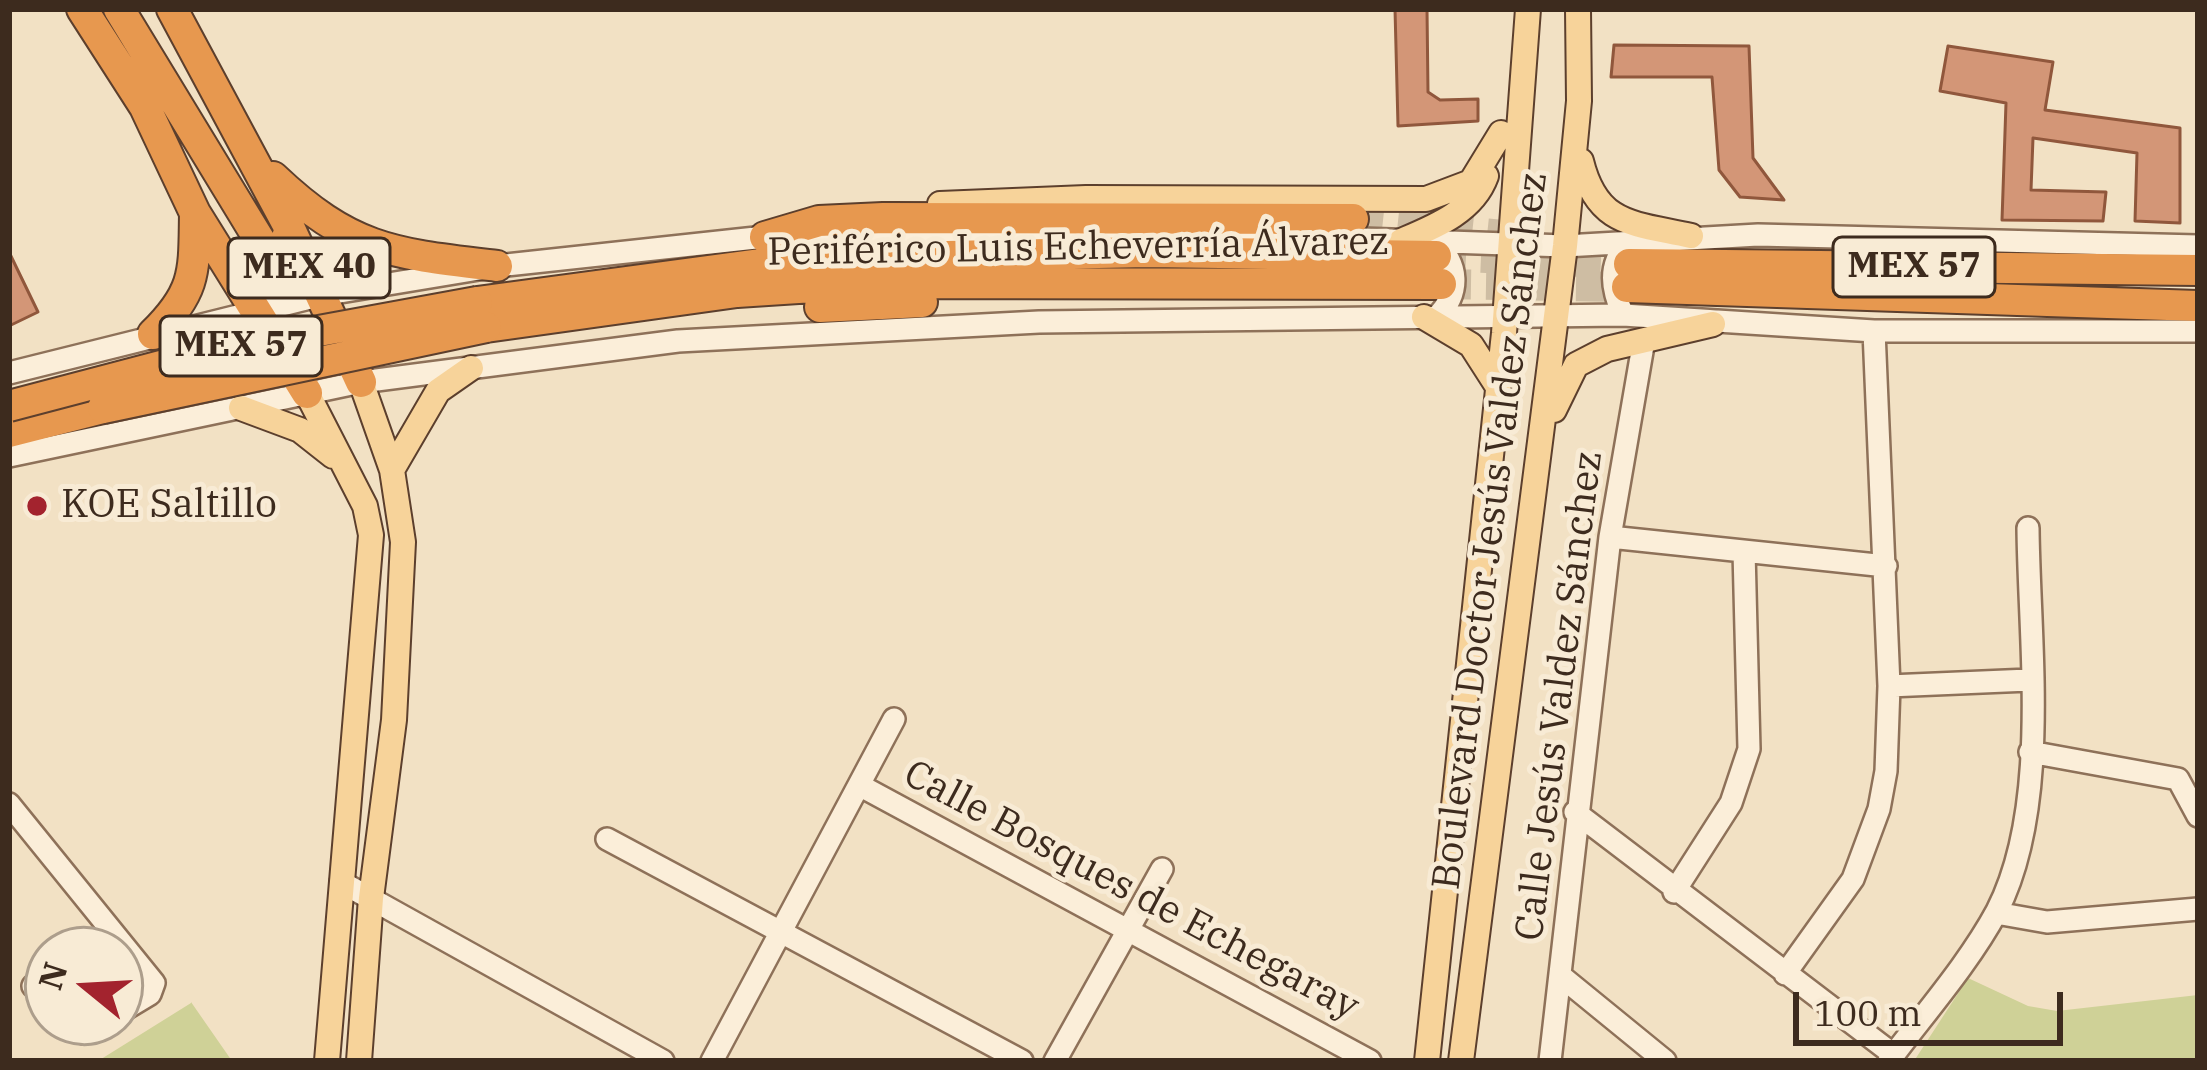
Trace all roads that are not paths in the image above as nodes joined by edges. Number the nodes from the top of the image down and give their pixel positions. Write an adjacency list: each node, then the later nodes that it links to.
1 (82, 9): 10 (highway, MEX 40)
2 (119, 9): 19 (highway)
3 (172, 9): 9 (highway, MEX 40)
4 (1528, 9): 6 (main road, Boulevard Doctor Jesús Valdez Sánchez)
5 (1578, 9): 8 (main road, Boulevard Doctor Jesús Valdez Sánchez)
6 (1526, 44): 7 (main road); 17 (main road, Boulevard Doctor Jesús Valdez Sánchez)
7 (1501, 133): 12 (main road); 16 (main road)
8 (1576, 140): 20 (main road, Boulevard Doctor Jesús Valdez Sánchez); 22 (main road)
9 (251, 156): 13 (highway, MEX 40); 25 (highway)
10 (195, 213): 18 (highway, MEX 40); 40 (highway)
11 (1353, 219): 12 (highway)
12 (830, 220): 15 (highway)
13 (290, 229): 18 (highway); 30 (highway, MEX 40)
14 (1007, 236): 15 (street); 16 (street); 23 (highway)
15 (766, 237): 25 (street)
16 (1400, 241): 24 (street)
17 (1511, 242): 20 (street); 24 (street); 36 (main road, Boulevard Doctor Jesús Valdez Sánchez)
18 (216, 244): 32 (highway, MEX 40)
19 (262, 244)
20 (1565, 245): 27 (street); 35 (main road, Boulevard Doctor Jesús Valdez Sánchez)
21 (2198, 247): 22 (street)
22 (1691, 249): 26 (highway, MEX 57); 27 (highway, MEX 57)
23 (797, 259): 24 (highway, Periférico Luis Echeverría Álvarez / MEX 57); 33 (highway, Periférico Luis Echeverría Álvarez / MEX 57)
24 (1437, 260): 29 (highway, Periférico Luis Echeverría Álvarez / MEX 57); 34 (street)
25 (497, 266): 28 (street)
26 (2198, 270)
27 (1629, 271): 31 (highway, MEX 57); 35 (street); 37 (street)
28 (426, 277): 30 (street); 42 (street)
29 (1160, 284): 33 (highway, Periférico Luis Echeverría Álvarez / MEX 57); 42 (highway)
30 (322, 295): 32 (street); 45 (highway, MEX 40)
31 (2198, 306)
32 (255, 308): 40 (street); 47 (highway, MEX 40)
33 (482, 315): 48 (highway, Periférico Luis Echeverría Álvarez / MEX 57, bridge); 51 (highway, Periférico Luis Echeverría Álvarez / MEX 57, bridge)
34 (1430, 317): 36 (street); 43 (street); 46 (main road)
35 (1557, 317): 36 (street); 55 (main road, Boulevard Doctor Jesús Valdez Sánchez)
36 (1505, 318): 46 (main road, Boulevard Doctor Jesús Valdez Sánchez)
37 (1713, 324): 38 (street); 41 (main road)
38 (1874, 331): 39 (street); 59 (street)
39 (2198, 331)
40 (160, 332): 44 (street); 50 (street)
41 (1644, 340): 55 (main road); 57 (street, Calle Jesús Valdez Sánchez)
42 (445, 356): 43 (street); 45 (street)
43 (471, 368): 53 (main road)
44 (9, 373)
45 (361, 382): 47 (street); 53 (main road)
46 (1498, 387): 90 (main road, Boulevard Doctor Jesús Valdez Sánchez)
47 (307, 393): 49 (street); 54 (main road)
48 (9, 406)
49 (241, 408): 50 (street); 54 (main road)
50 (191, 419): 52 (street)
51 (9, 432)
52 (9, 456)
53 (392, 470): 72 (main road)
54 (347, 471): 70 (main road)
55 (1532, 487): 91 (main road, Boulevard Doctor Jesús Valdez Sánchez)
56 (2027, 528): 60 (street)
57 (1610, 536): 58 (street); 66 (street, Calle Jesús Valdez Sánchez)
58 (1744, 551): 59 (street); 71 (street)
59 (1886, 566): 61 (street)
60 (2029, 680): 61 (street); 63 (street)
61 (1889, 686): 78 (street)
62 (894, 719): 64 (street)
63 (2030, 752): 67 (street); 74 (street)
64 (859, 785): 76 (street, Calle Bosques de Echegaray); 77 (street)
65 (9, 804): 75 (street)
66 (1575, 812): 71 (street); 80 (street, Calle Jesús Valdez Sánchez)
67 (2198, 816)
68 (607, 839): 77 (street)
69 (1162, 869): 76 (street)
70 (340, 882): 72 (street); 83 (main road)
71 (1674, 892): 78 (street)
72 (371, 898): 84 (main road); 85 (street)
73 (2198, 909): 74 (street)
74 (1996, 913): 82 (street)
75 (92, 926)
76 (1130, 928): 88 (street); 89 (street, Calle Bosques de Echegaray)
77 (782, 930): 86 (street); 87 (street)
78 (1785, 974): 82 (street)
79 (144, 975): 81 (street)
80 (1562, 976): 92 (street, Calle Jesús Valdez Sánchez); 93 (street)
81 (144, 998)
82 (1892, 1058)
83 (327, 1061)
84 (359, 1061)
85 (663, 1061)
86 (712, 1061)
87 (1022, 1061)
88 (1054, 1061)
89 (1370, 1061)
90 (1427, 1061)
91 (1461, 1061)
92 (1550, 1061)
93 (1665, 1061)

